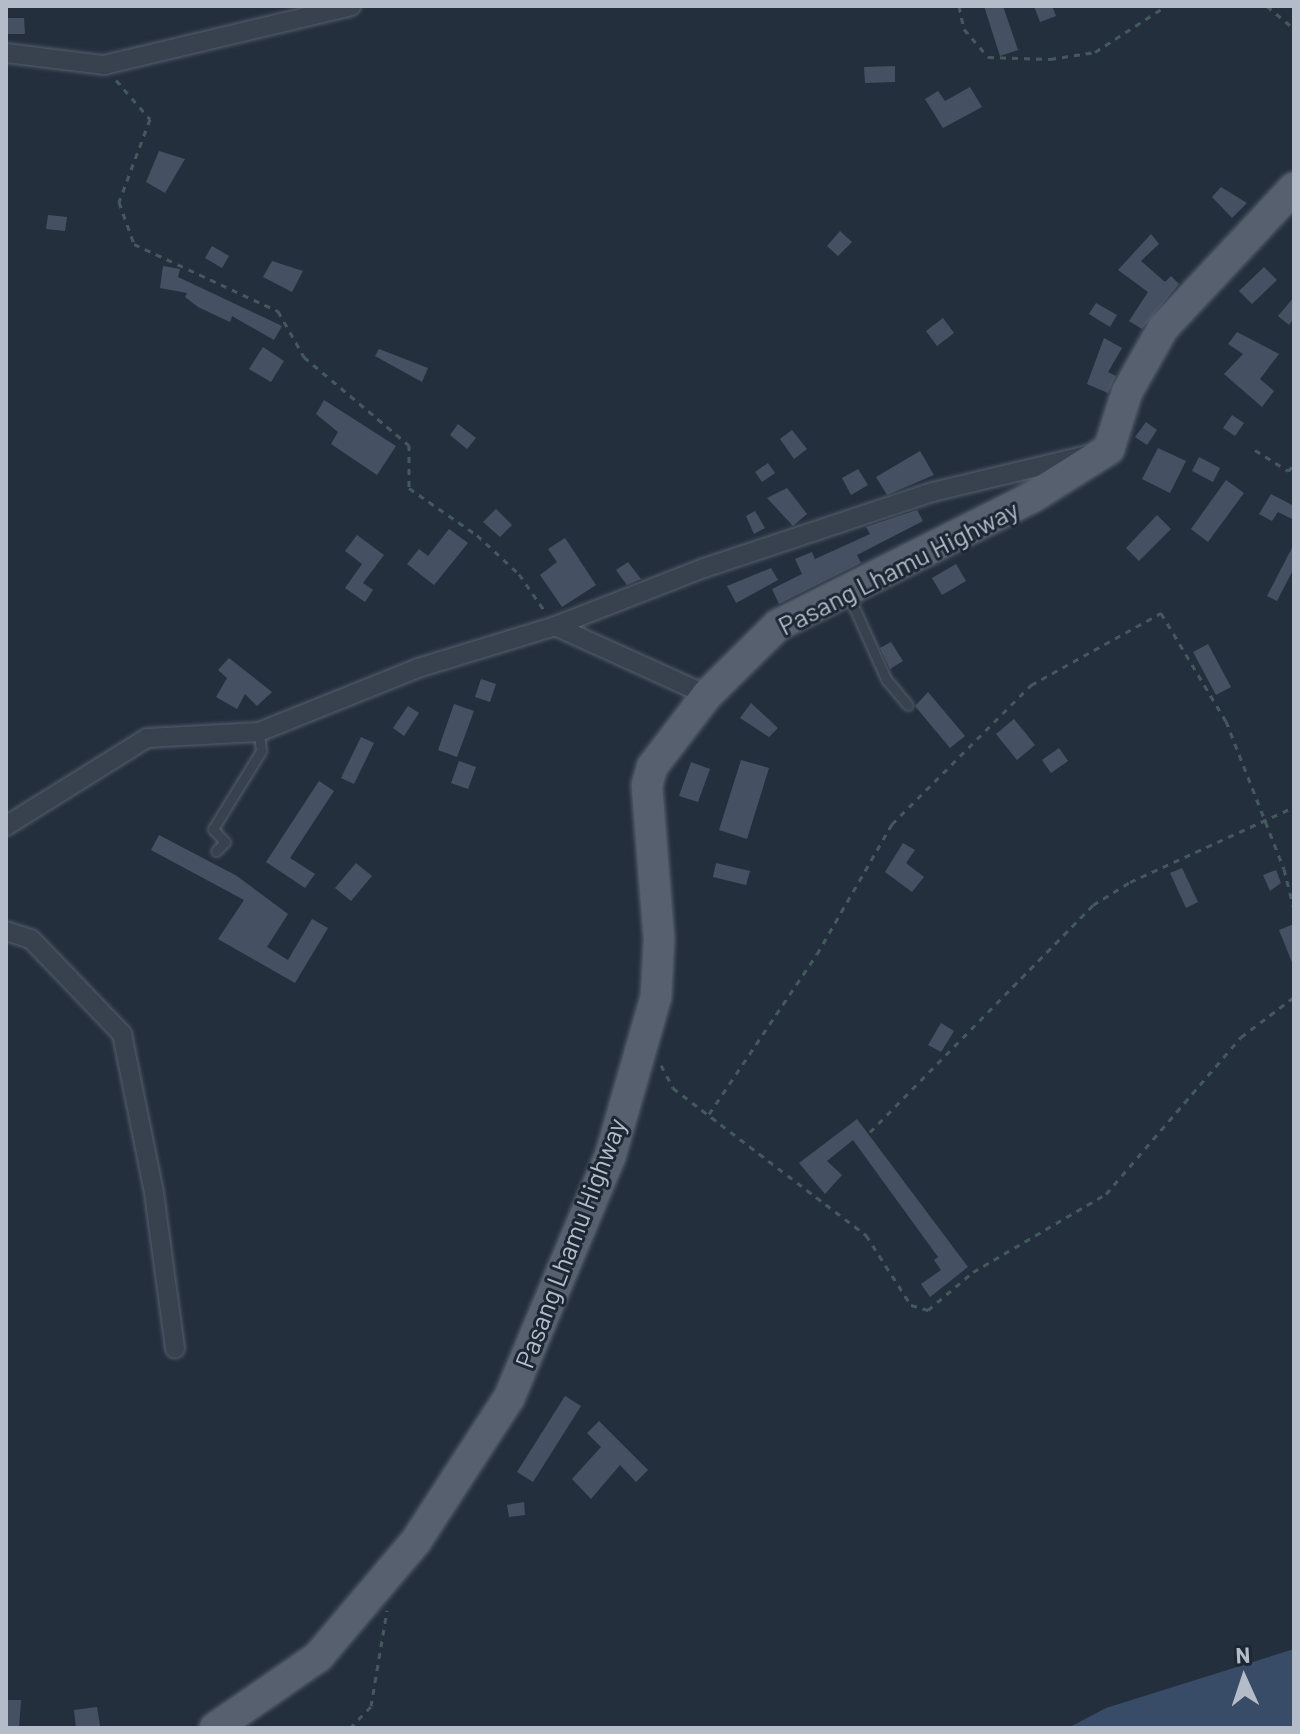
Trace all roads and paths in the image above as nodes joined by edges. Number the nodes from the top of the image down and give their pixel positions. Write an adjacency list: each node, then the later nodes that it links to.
1 (351, 6): 7 (street)
2 (959, 6): 3 (path)
3 (1166, 6)
4 (1267, 6): 5 (path)
5 (1294, 29)
6 (6, 53): 7 (street)
7 (104, 65): 13 (path)
8 (1294, 188): 9 (main road)
9 (1109, 449): 12 (main road, Pasang Lhamu Highway); 13 (street)
10 (1255, 450): 11 (path)
11 (1294, 465)
12 (846, 591): 14 (main road, Pasang Lhamu Highway); 15 (lane)
13 (555, 626): 14 (street); 16 (street)
14 (707, 695): 24 (main road, Pasang Lhamu Highway)
15 (908, 705)
16 (259, 732): 19 (street); 20 (lane)
17 (1294, 807): 18 (path)
18 (1262, 817): 21 (path); 25 (path); 26 (path)
19 (6, 826)
20 (216, 851)
21 (1294, 909)
22 (6, 931): 27 (street)
23 (1294, 997): 25 (path)
24 (640, 1047): 25 (path); 29 (main road, Pasang Lhamu Highway)
25 (709, 1114)
26 (870, 1132)
27 (175, 1349)
28 (388, 1604): 30 (path)
29 (215, 1728)
30 (350, 1728)

